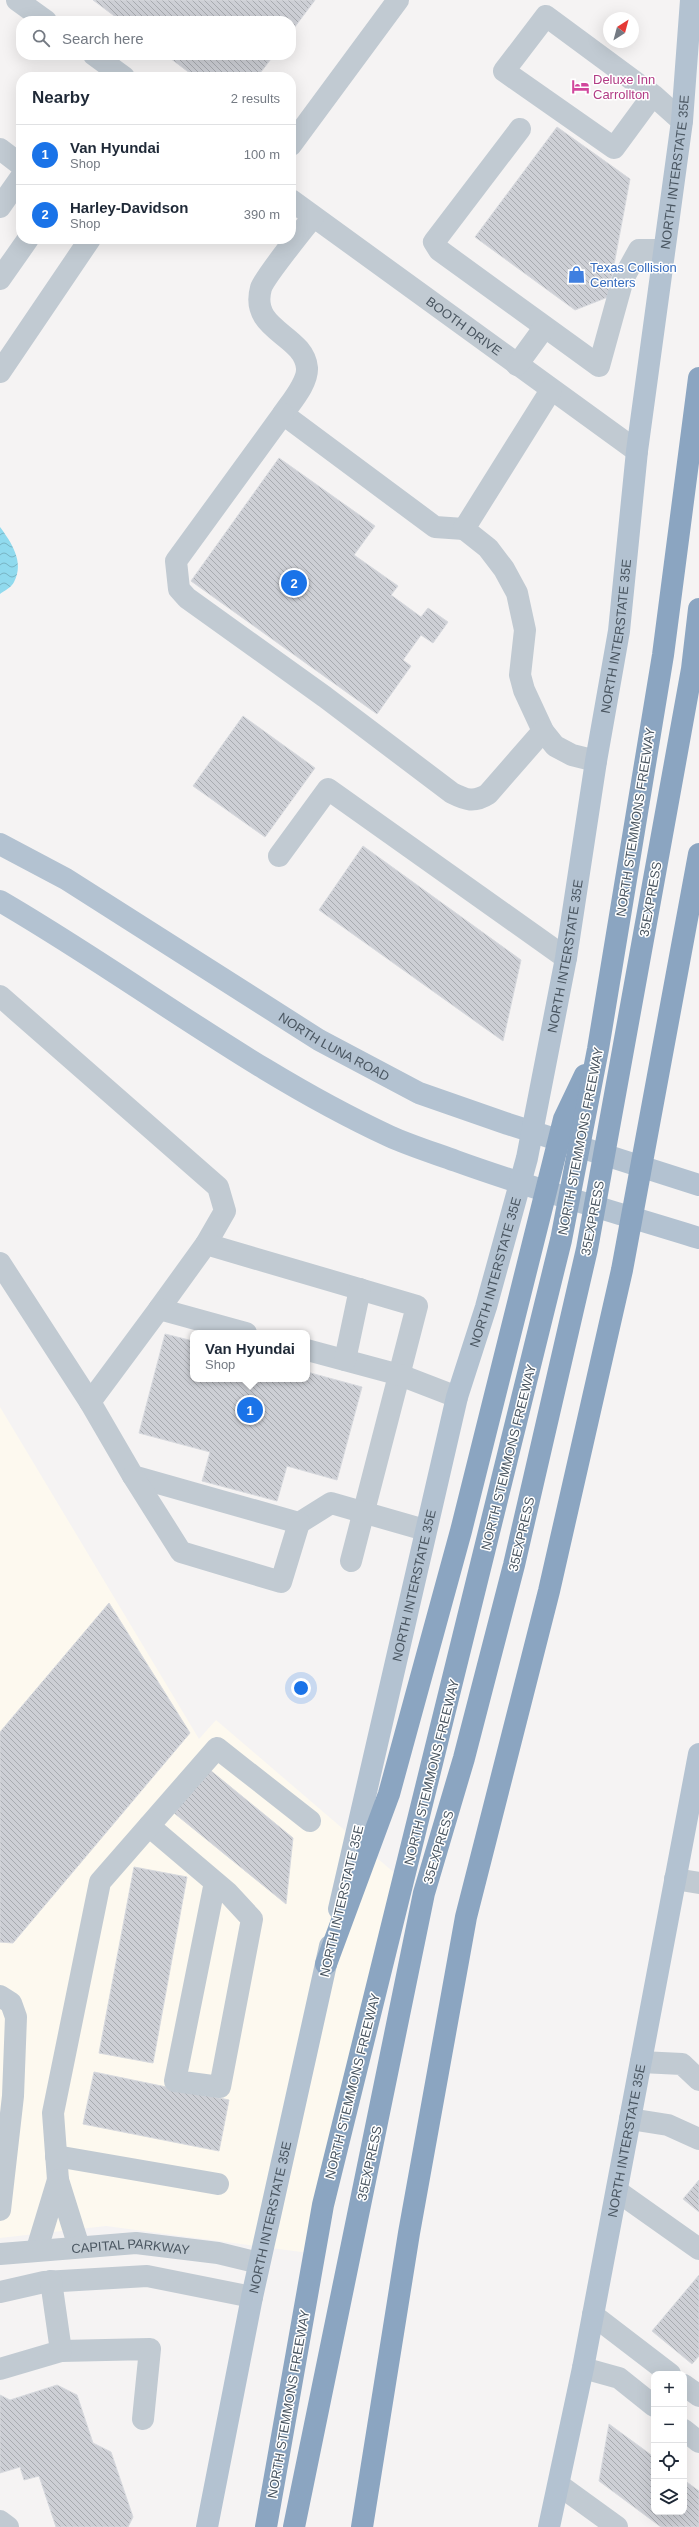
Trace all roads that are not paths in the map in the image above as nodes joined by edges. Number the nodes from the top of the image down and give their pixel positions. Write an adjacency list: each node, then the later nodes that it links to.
1 (17, 0): 4 (street)
2 (398, 0): 10 (street)
3 (691, 0): 8 (main road, NORTH INTERSTATE 35E)
4 (39, 16)
5 (101, 60): 6 (street)
6 (117, 72)
7 (653, 95): 7 (street); 8 (street)
8 (682, 122): 21 (main road, NORTH INTERSTATE 35E)
9 (520, 129): 23 (street)
10 (296, 139)
11 (0, 149): 12 (street)
12 (16, 161)
13 (16, 184): 15 (street)
14 (296, 204): 16 (street, BOOTH DRIVE)
15 (0, 207)
16 (313, 216): 17 (street); 24 (street, BOOTH DRIVE)
17 (296, 239)
18 (24, 244): 22 (street)
19 (87, 244): 25 (street)
20 (292, 244): 28 (street)
21 (664, 250): 23 (street); 29 (main road, NORTH INTERSTATE 35E)
22 (0, 279)
23 (544, 328): 24 (street)
24 (517, 365): 27 (street, BOOTH DRIVE)
25 (0, 372)
26 (699, 378): 40 (highway, NORTH STEMMONS FREEWAY)
27 (551, 390): 29 (street, BOOTH DRIVE); 30 (street)
28 (283, 414): 30 (street); 32 (street)
29 (637, 451): 33 (main road, NORTH INTERSTATE 35E)
30 (464, 529): 32 (street)
31 (699, 608): 99 (highway, 35EXPRESS)
32 (543, 732): 33 (street)
33 (596, 761): 38 (main road, NORTH INTERSTATE 35E)
34 (0, 844): 41 (main road, NORTH LUNA ROAD)
35 (699, 854): 100 (highway)
36 (279, 856): 38 (street)
37 (0, 901): 42 (main road)
38 (566, 958): 51 (main road, NORTH INTERSTATE 35E)
39 (0, 996): 43 (street)
40 (598, 1049): 64 (highway); 98 (highway, NORTH STEMMONS FREEWAY)
41 (699, 1185)
42 (699, 1238)
43 (206, 1244): 45 (street); 46 (street)
44 (0, 1263): 52 (street)
45 (360, 1289): 49 (street); 50 (street)
46 (159, 1309): 47 (street); 52 (street)
47 (235, 1330)
48 (310, 1351): 49 (street)
49 (345, 1360): 50 (street)
50 (400, 1375): 51 (street); 54 (street)
51 (457, 1397): 56 (main road, NORTH INTERSTATE 35E)
52 (90, 1402): 53 (street)
53 (133, 1476): 55 (street); 55 (street)
54 (365, 1512): 55 (street); 56 (street); 57 (street)
55 (299, 1524)
56 (425, 1530): 64 (main road, NORTH INTERSTATE 35E)
57 (351, 1561)
58 (699, 1754): 61 (main road, NORTH INTERSTATE 35E)
59 (310, 1821): 60 (street)
60 (149, 1826): 62 (street); 70 (street)
61 (675, 1879): 63 (street); 66 (main road, NORTH INTERSTATE 35E)
62 (215, 1882): 62 (street)
63 (699, 1883)
64 (326, 1964): 79 (main road, NORTH INTERSTATE 35E)
65 (0, 1996): 74 (street)
66 (641, 2062): 67 (street); 68 (main road, NORTH INTERSTATE 35E)
67 (699, 2080)
68 (630, 2119): 69 (street); 73 (main road, NORTH INTERSTATE 35E)
69 (699, 2139)
70 (56, 2156): 71 (street); 72 (street)
71 (58, 2180): 75 (street); 77 (street)
72 (218, 2184)
73 (617, 2190): 76 (street); 83 (main road, NORTH INTERSTATE 35E)
74 (0, 2210)
75 (79, 2247): 77 (street, CAPITAL PARKWAY); 79 (street, CAPITAL PARKWAY)
76 (699, 2249)
77 (37, 2250): 78 (street, CAPITAL PARKWAY)
78 (0, 2254)
79 (259, 2263): 82 (main road, NORTH INTERSTATE 35E)
80 (51, 2281): 81 (street, CAPITAL PARKWAY); 82 (street, CAPITAL PARKWAY); 84 (street)
81 (0, 2292)
82 (252, 2297): 97 (main road, NORTH INTERSTATE 35E)
83 (593, 2315): 85 (main road, NORTH INTERSTATE 35E); 87 (street)
84 (61, 2351): 86 (street); 91 (street)
85 (583, 2368): 90 (street); 94 (main road, NORTH INTERSTATE 35E)
86 (0, 2369)
87 (666, 2371)
88 (687, 2387): 89 (street)
89 (699, 2396)
90 (651, 2404)
91 (143, 2419)
92 (687, 2432): 93 (street)
93 (699, 2442)
94 (559, 2485): 101 (main road, NORTH INTERSTATE 35E); 102 (street)
95 (0, 2521): 96 (street)
96 (8, 2527)
97 (207, 2527)
98 (266, 2527)
99 (294, 2527)
100 (362, 2527)
101 (549, 2527)
102 (617, 2527)

